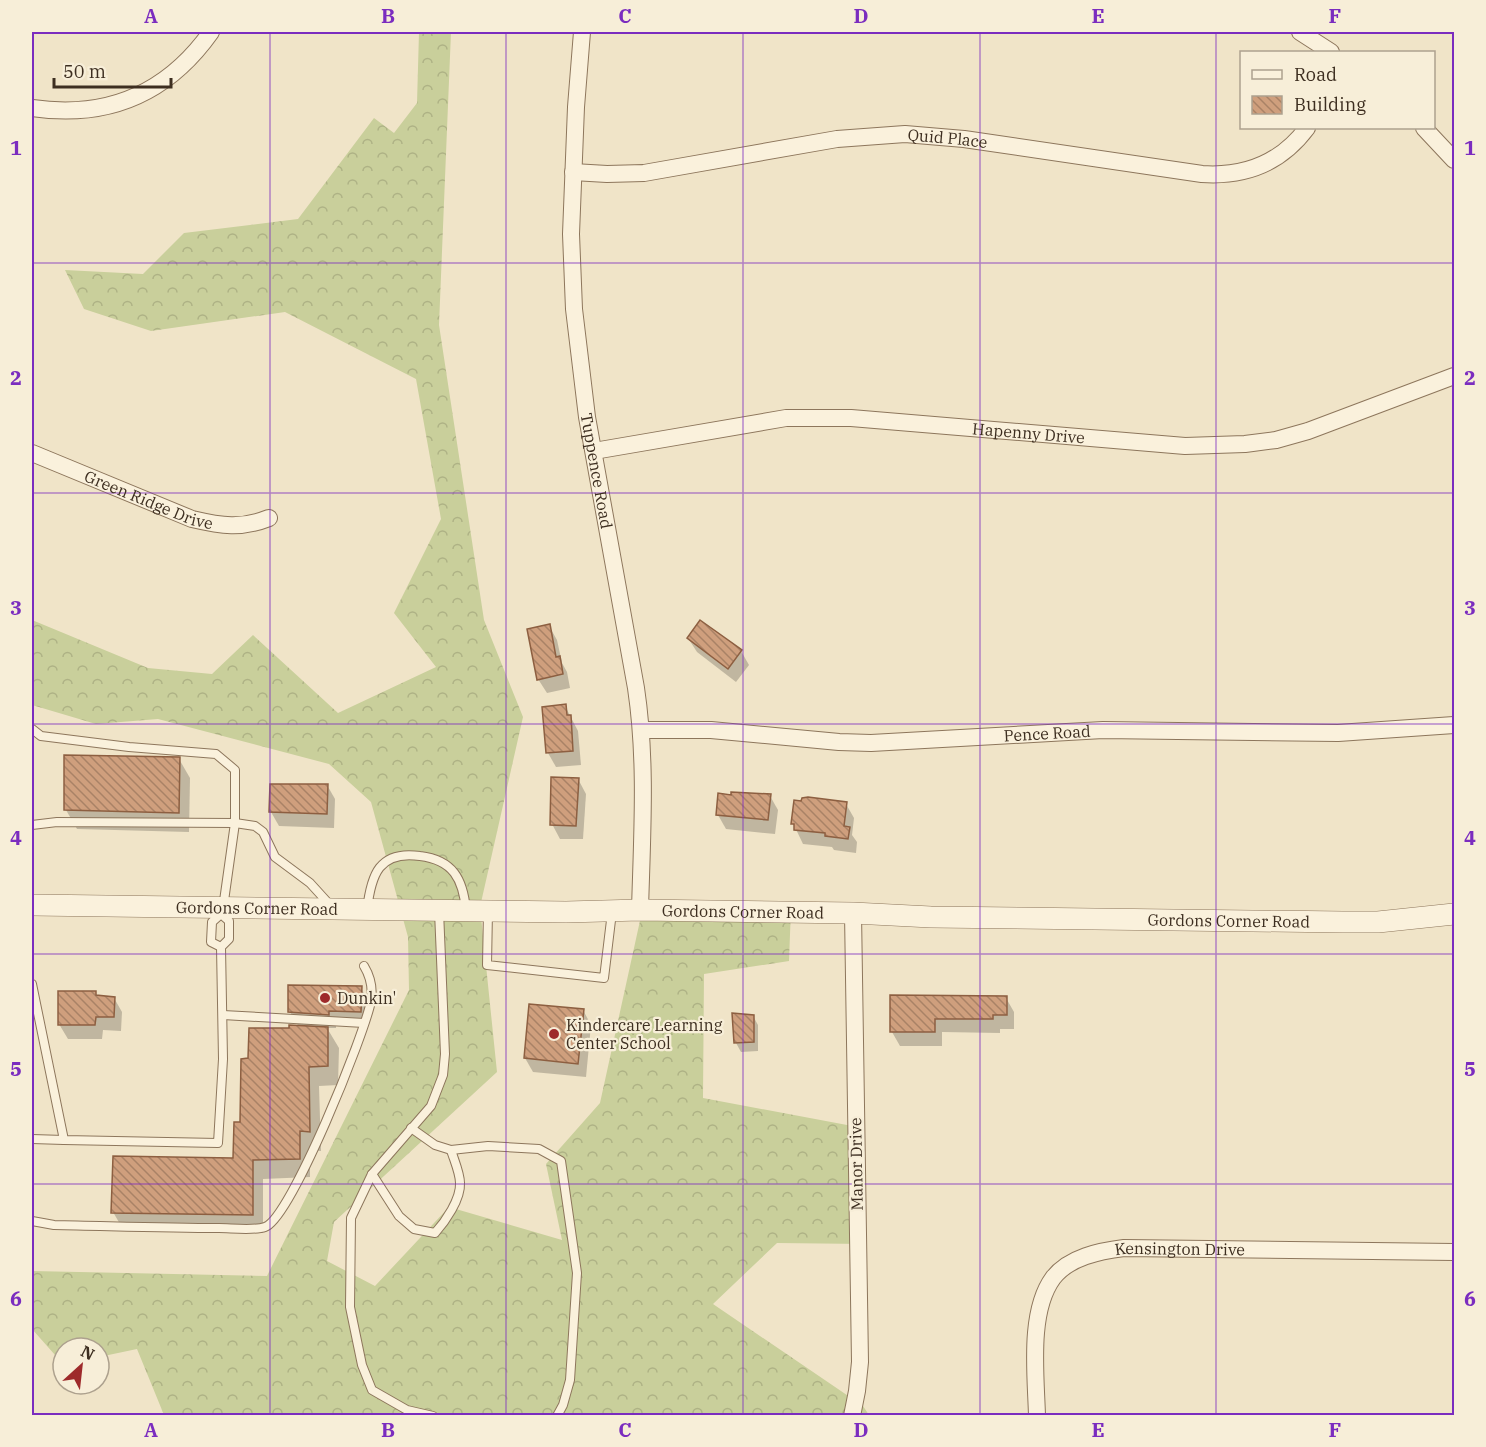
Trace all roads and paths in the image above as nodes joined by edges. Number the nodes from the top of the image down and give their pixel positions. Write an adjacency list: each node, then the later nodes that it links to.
1 (211, 32): 5 (street)
2 (582, 32): 9 (street, Tuppence Road)
3 (1300, 32): 4 (street)
4 (1329, 51)
5 (32, 108)
6 (1306, 129): 9 (street, Quid Place)
7 (1425, 129): 8 (street)
8 (1455, 160)
9 (573, 172): 11 (street, Tuppence Road)
10 (1455, 376): 11 (street, Hapenny Drive)
11 (594, 451): 16 (street, Tuppence Road)
12 (32, 453): 13 (street, Green Ridge Drive)
13 (269, 518)
14 (1455, 725): 16 (street, Pence Road)
15 (32, 729): 17 (lane)
16 (642, 730): 24 (street, Tuppence Road)
17 (235, 823): 18 (lane); 20 (lane); 25 (lane)
18 (32, 825)
19 (32, 905): 25 (street, Gordons Corner Road)
20 (334, 909): 21 (street, Gordons Corner Road); 25 (street, Gordons Corner Road)
21 (367, 910): 22 (street, Gordons Corner Road); 26 (lane)
22 (439, 910): 26 (street, Gordons Corner Road); 35 (lane)
23 (488, 910): 26 (street, Gordons Corner Road); 27 (street, Gordons Corner Road); 27 (lane)
24 (640, 910): 27 (street, Gordons Corner Road); 28 (street, Gordons Corner Road)
25 (222, 911): 30 (lane); 30 (lane)
26 (466, 911)
27 (612, 912)
28 (853, 912): 29 (street, Gordons Corner Road); 44 (street, Manor Drive)
29 (1455, 914)
30 (221, 947): 33 (lane)
31 (364, 966): 34 (lane)
32 (32, 984): 37 (lane)
33 (223, 1015): 34 (lane); 37 (lane)
34 (364, 1023): 40 (lane)
35 (411, 1128): 38 (lane); 39 (lane)
36 (32, 1139): 37 (lane)
37 (64, 1140)
38 (451, 1150): 39 (lane); 43 (lane)
39 (372, 1174): 42 (lane)
40 (32, 1221)
41 (1455, 1252): 45 (street, Kensington Drive)
42 (433, 1416)
43 (557, 1416)
44 (852, 1416)
45 (1037, 1416)

